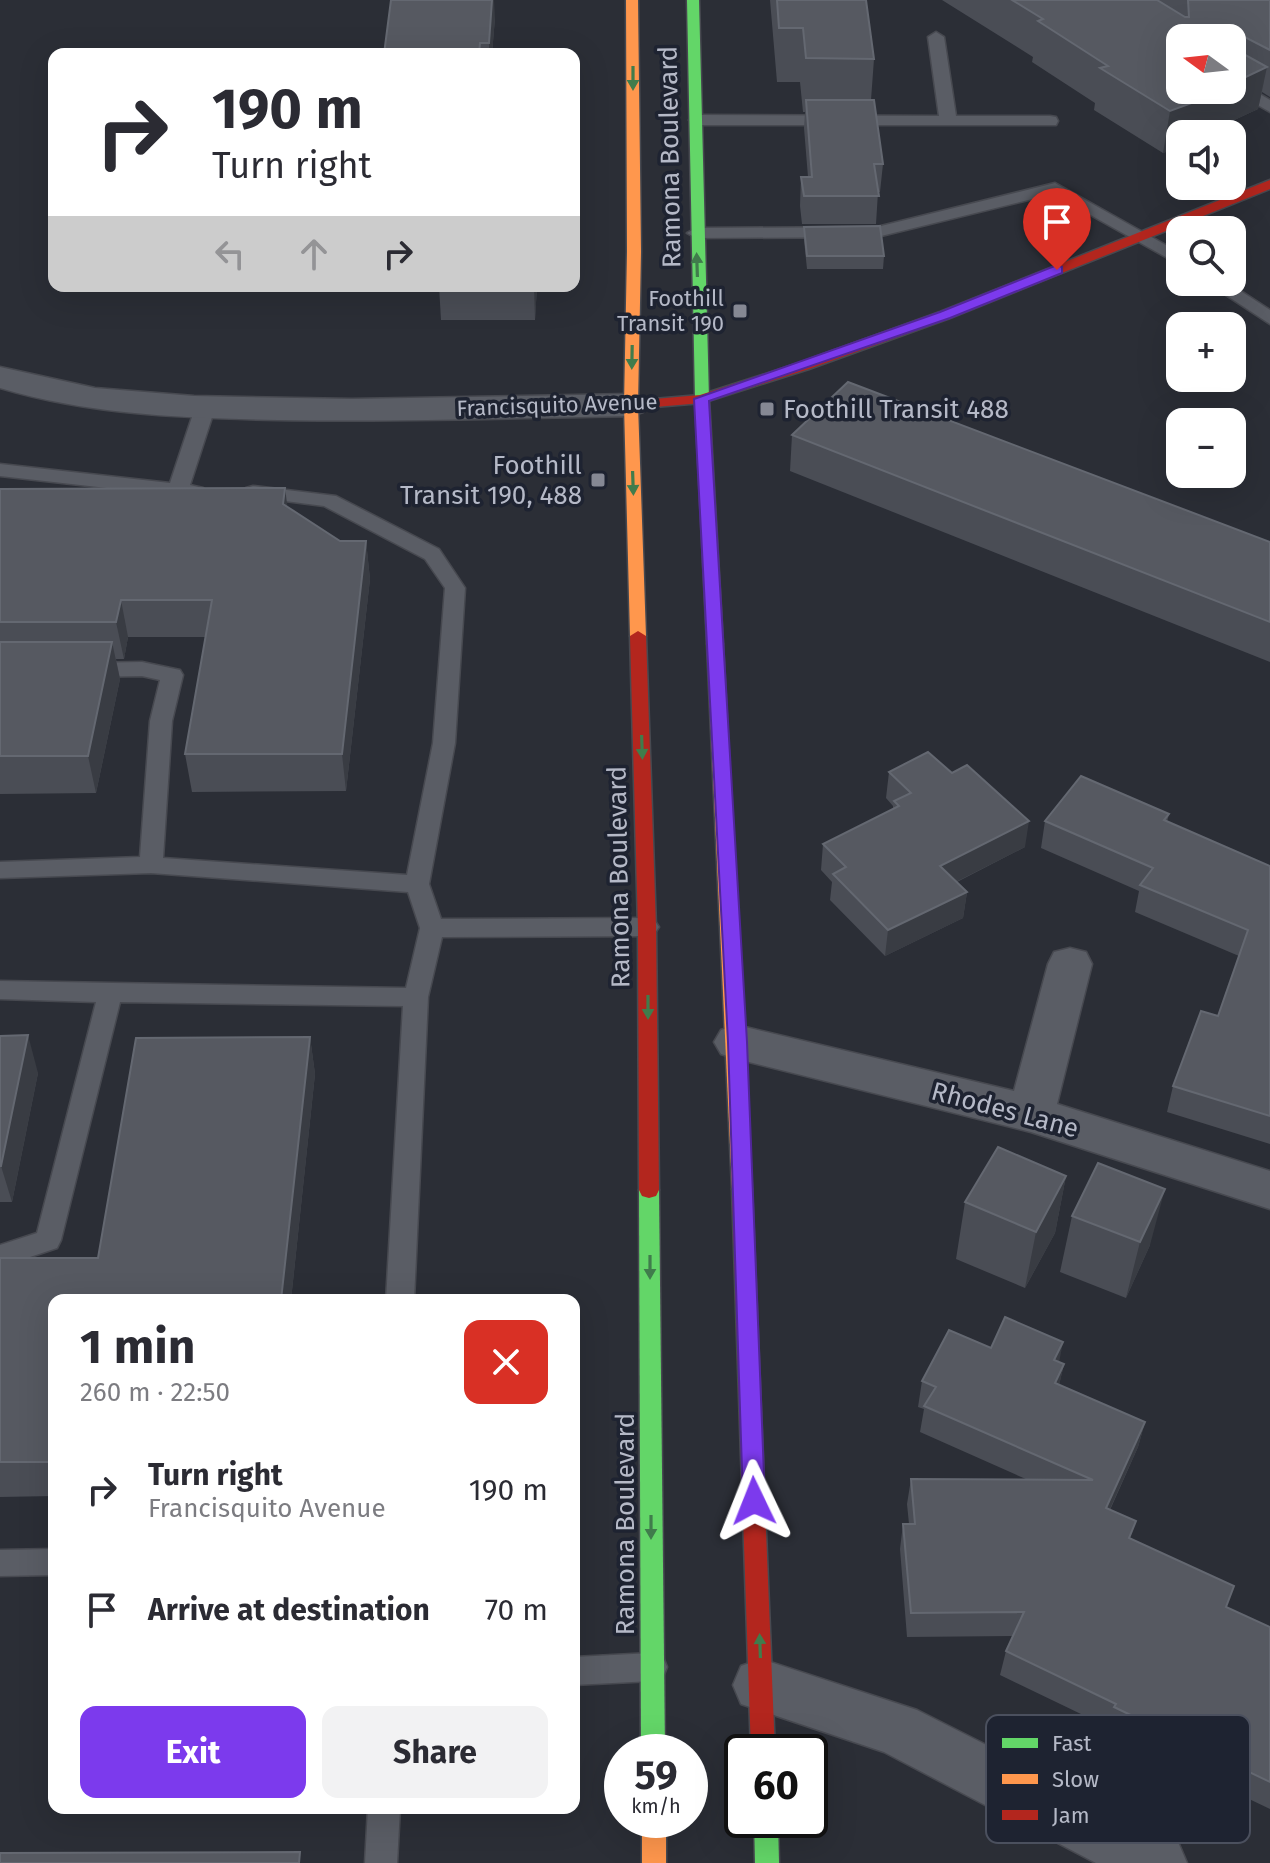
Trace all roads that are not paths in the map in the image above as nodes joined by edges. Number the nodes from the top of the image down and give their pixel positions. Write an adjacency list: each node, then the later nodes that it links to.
1 (632, 0): 17 (main road, Ramona Boulevard, one-way to 17)
2 (693, 0): 6 (main road, Ramona Boulevard)
3 (936, 37): 7 (lane)
4 (1246, 92): 5 (lane)
5 (1270, 107)
6 (697, 120): 7 (lane); 10 (main road, Ramona Boulevard)
7 (948, 121): 8 (lane)
8 (1050, 121)
9 (1270, 184): 11 (main road, Francisquito Avenue)
10 (696, 233): 11 (lane); 16 (main road, Ramona Boulevard, one-way to 10)
11 (1141, 236): 12 (lane); 16 (main road, Francisquito Avenue)
12 (1166, 251)
13 (1236, 296): 14 (lane)
14 (1270, 318)
15 (0, 377): 18 (street, Francisquito Avenue)
16 (702, 399): 17 (main road, Francisquito Avenue); 31 (main road, Ramona Boulevard)
17 (631, 405): 18 (street, Francisquito Avenue); 25 (main road, Ramona Boulevard, one-way to 25)
18 (205, 408): 20 (lane)
19 (0, 470): 20 (lane)
20 (178, 490): 24 (lane)
21 (63, 670): 22 (lane)
22 (151, 865): 23 (lane); 24 (lane)
23 (0, 870)
24 (417, 884): 26 (lane)
25 (647, 927): 26 (lane); 38 (main road, Ramona Boulevard, one-way to 38)
26 (432, 928): 30 (lane)
27 (1070, 964): 32 (street)
28 (0, 990): 29 (lane)
29 (111, 993): 30 (lane); 34 (lane)
30 (416, 997): 35 (lane)
31 (737, 1042): 32 (street, Rhodes Lane); 40 (main road, Ramona Boulevard, one-way to 31)
32 (1031, 1114): 33 (street, Rhodes Lane)
33 (1270, 1190)
34 (0, 1256)
35 (400, 1294)
36 (48, 1562): 37 (lane)
37 (0, 1563)
38 (652, 1667): 39 (lane); 41 (main road, Ramona Boulevard)
39 (580, 1671)
40 (761, 1685): 42 (main road, Ramona Boulevard); 43 (street)
41 (653, 1734)
42 (762, 1734)
43 (986, 1775)
44 (384, 1814): 48 (lane)
45 (654, 1838): 49 (main road)
46 (766, 1838): 50 (main road)
47 (1118, 1843): 51 (street)
48 (381, 1863)
49 (654, 1863)
50 (767, 1863)
51 (1157, 1863)

